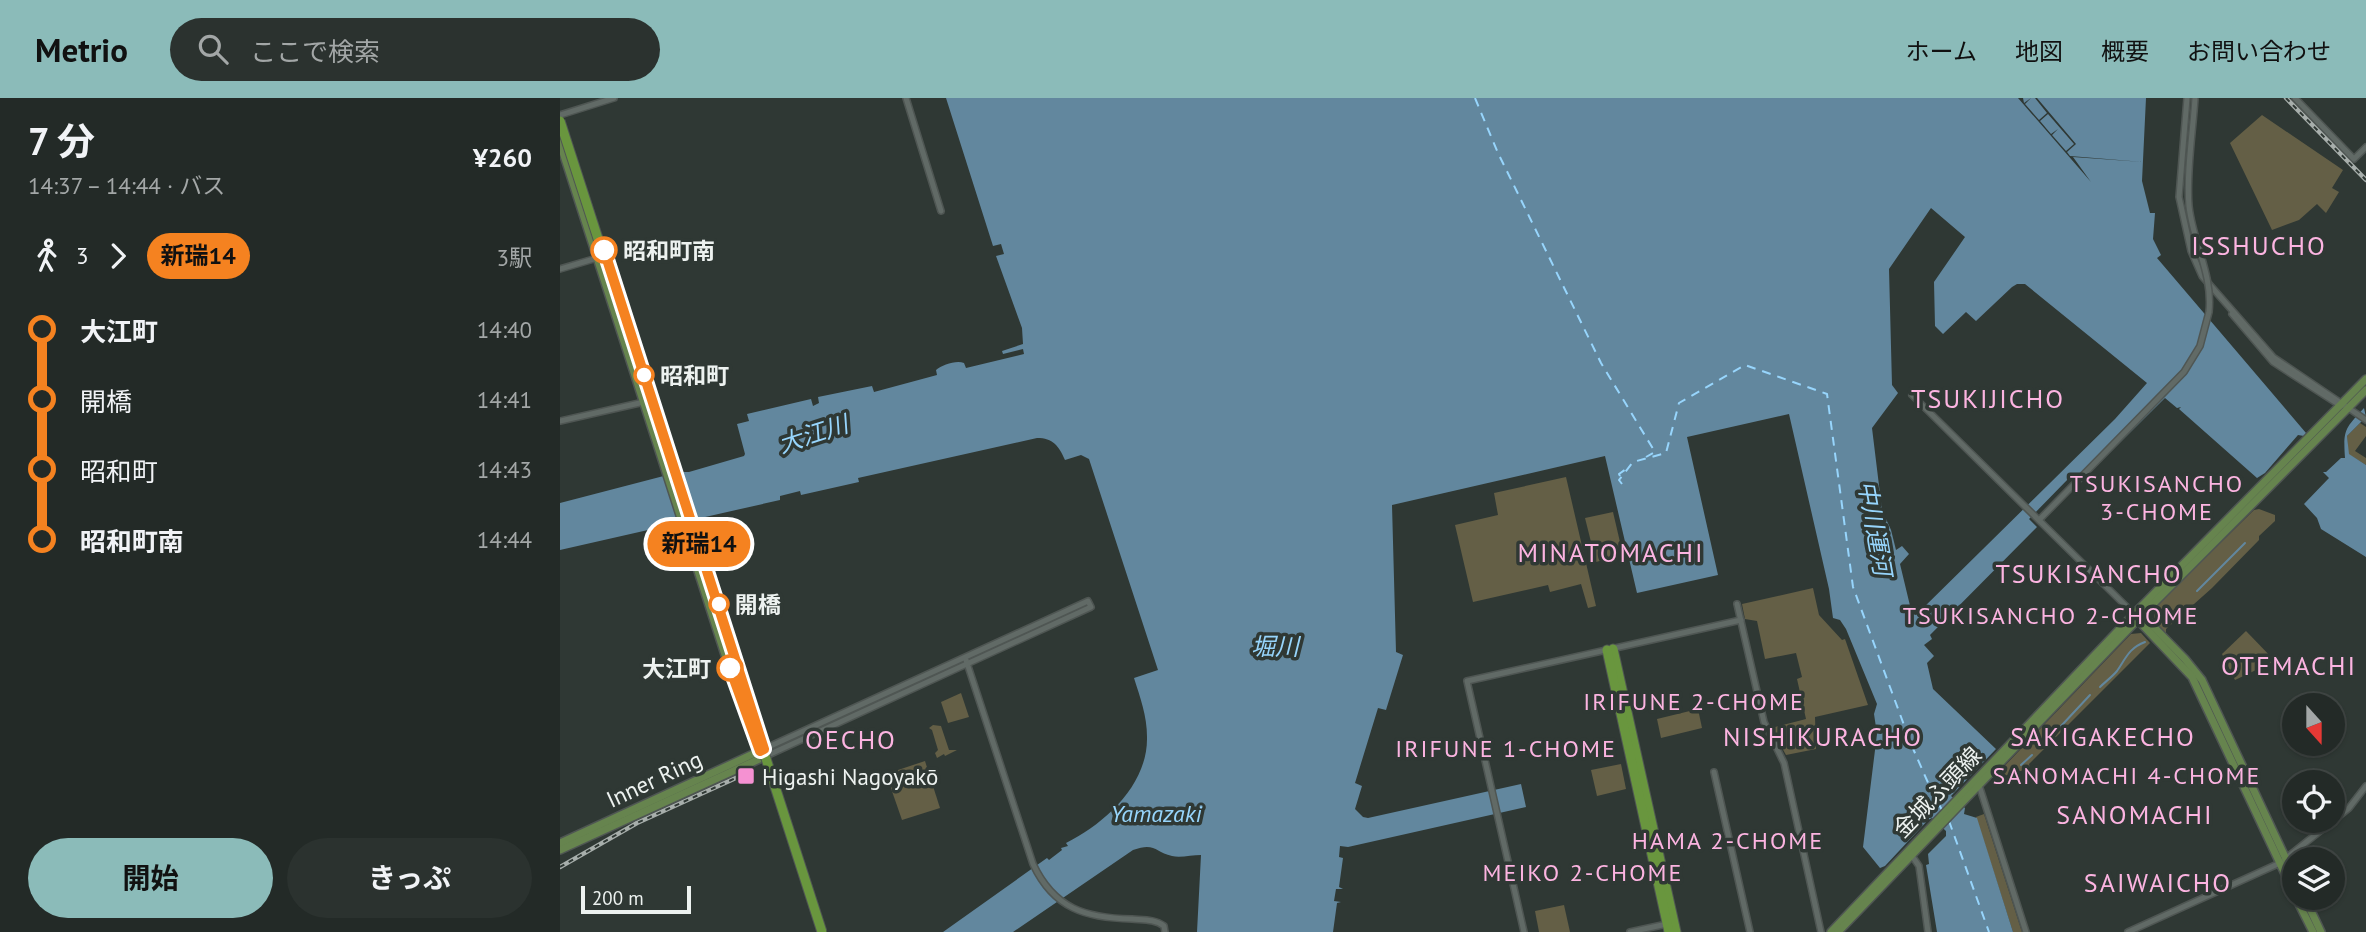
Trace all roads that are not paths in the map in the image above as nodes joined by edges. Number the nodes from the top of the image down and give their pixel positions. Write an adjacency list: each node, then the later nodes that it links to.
1 (614, 98): 6 (street)
2 (906, 98): 11 (street)
3 (2187, 98): 18 (street)
4 (2196, 98): 22 (street, bridge)
5 (2295, 98): 10 (street)
6 (560, 115): 21 (main road)
7 (560, 121): 42 (highway, bridge)
8 (560, 137): 42 (highway, bridge)
9 (560, 143): 12 (main road)
10 (2366, 147)
11 (941, 211)
12 (597, 258): 13 (street); 17 (main road)
13 (560, 269)
14 (2366, 380): 18 (main road, 金城ふ頭線)
15 (2366, 390): 18 (main road, 金城ふ頭線)
16 (1912, 395): 22 (street)
17 (644, 402): 20 (street); 21 (main road)
18 (2343, 406): 19 (street); 24 (main road, 金城ふ頭線)
19 (2366, 420)
20 (560, 421)
21 (670, 469): 28 (main road)
22 (2040, 519): 24 (street)
23 (1738, 604): 25 (street)
24 (2138, 617): 30 (main road, 金城ふ頭線); 36 (main road)
25 (1741, 620): 26 (street); 48 (street)
26 (1610, 649): 41 (highway); 44 (street); 46 (highway)
27 (966, 660): 27 (street); 28 (street); 43 (street)
28 (763, 753): 32 (main road, Inner Ring); 34 (main road, Inner Ring); 42 (main road)
29 (1714, 772): 47 (street)
30 (1978, 783): 35 (main road, 金城ふ頭線); 52 (street)
31 (2366, 786): 33 (street)
32 (560, 843)
33 (2300, 847)
34 (560, 850)
35 (1910, 853): 38 (main road, 金城ふ頭線); 51 (street)
36 (2282, 859)
37 (2282, 861): 53 (street)
38 (1865, 900): 49 (main road, 金城ふ頭線); 50 (main road, 金城ふ頭線)
39 (2302, 910): 54 (main road)
40 (2310, 910): 55 (main road)
41 (1668, 928): 45 (street)
42 (820, 932)
43 (1165, 932)
44 (1524, 932)
45 (1630, 932)
46 (1676, 932)
47 (1750, 932)
48 (1821, 932)
49 (1831, 932)
50 (1838, 932)
51 (1928, 932)
52 (2026, 932)
53 (2128, 932)
54 (2312, 932)
55 (2320, 932)

